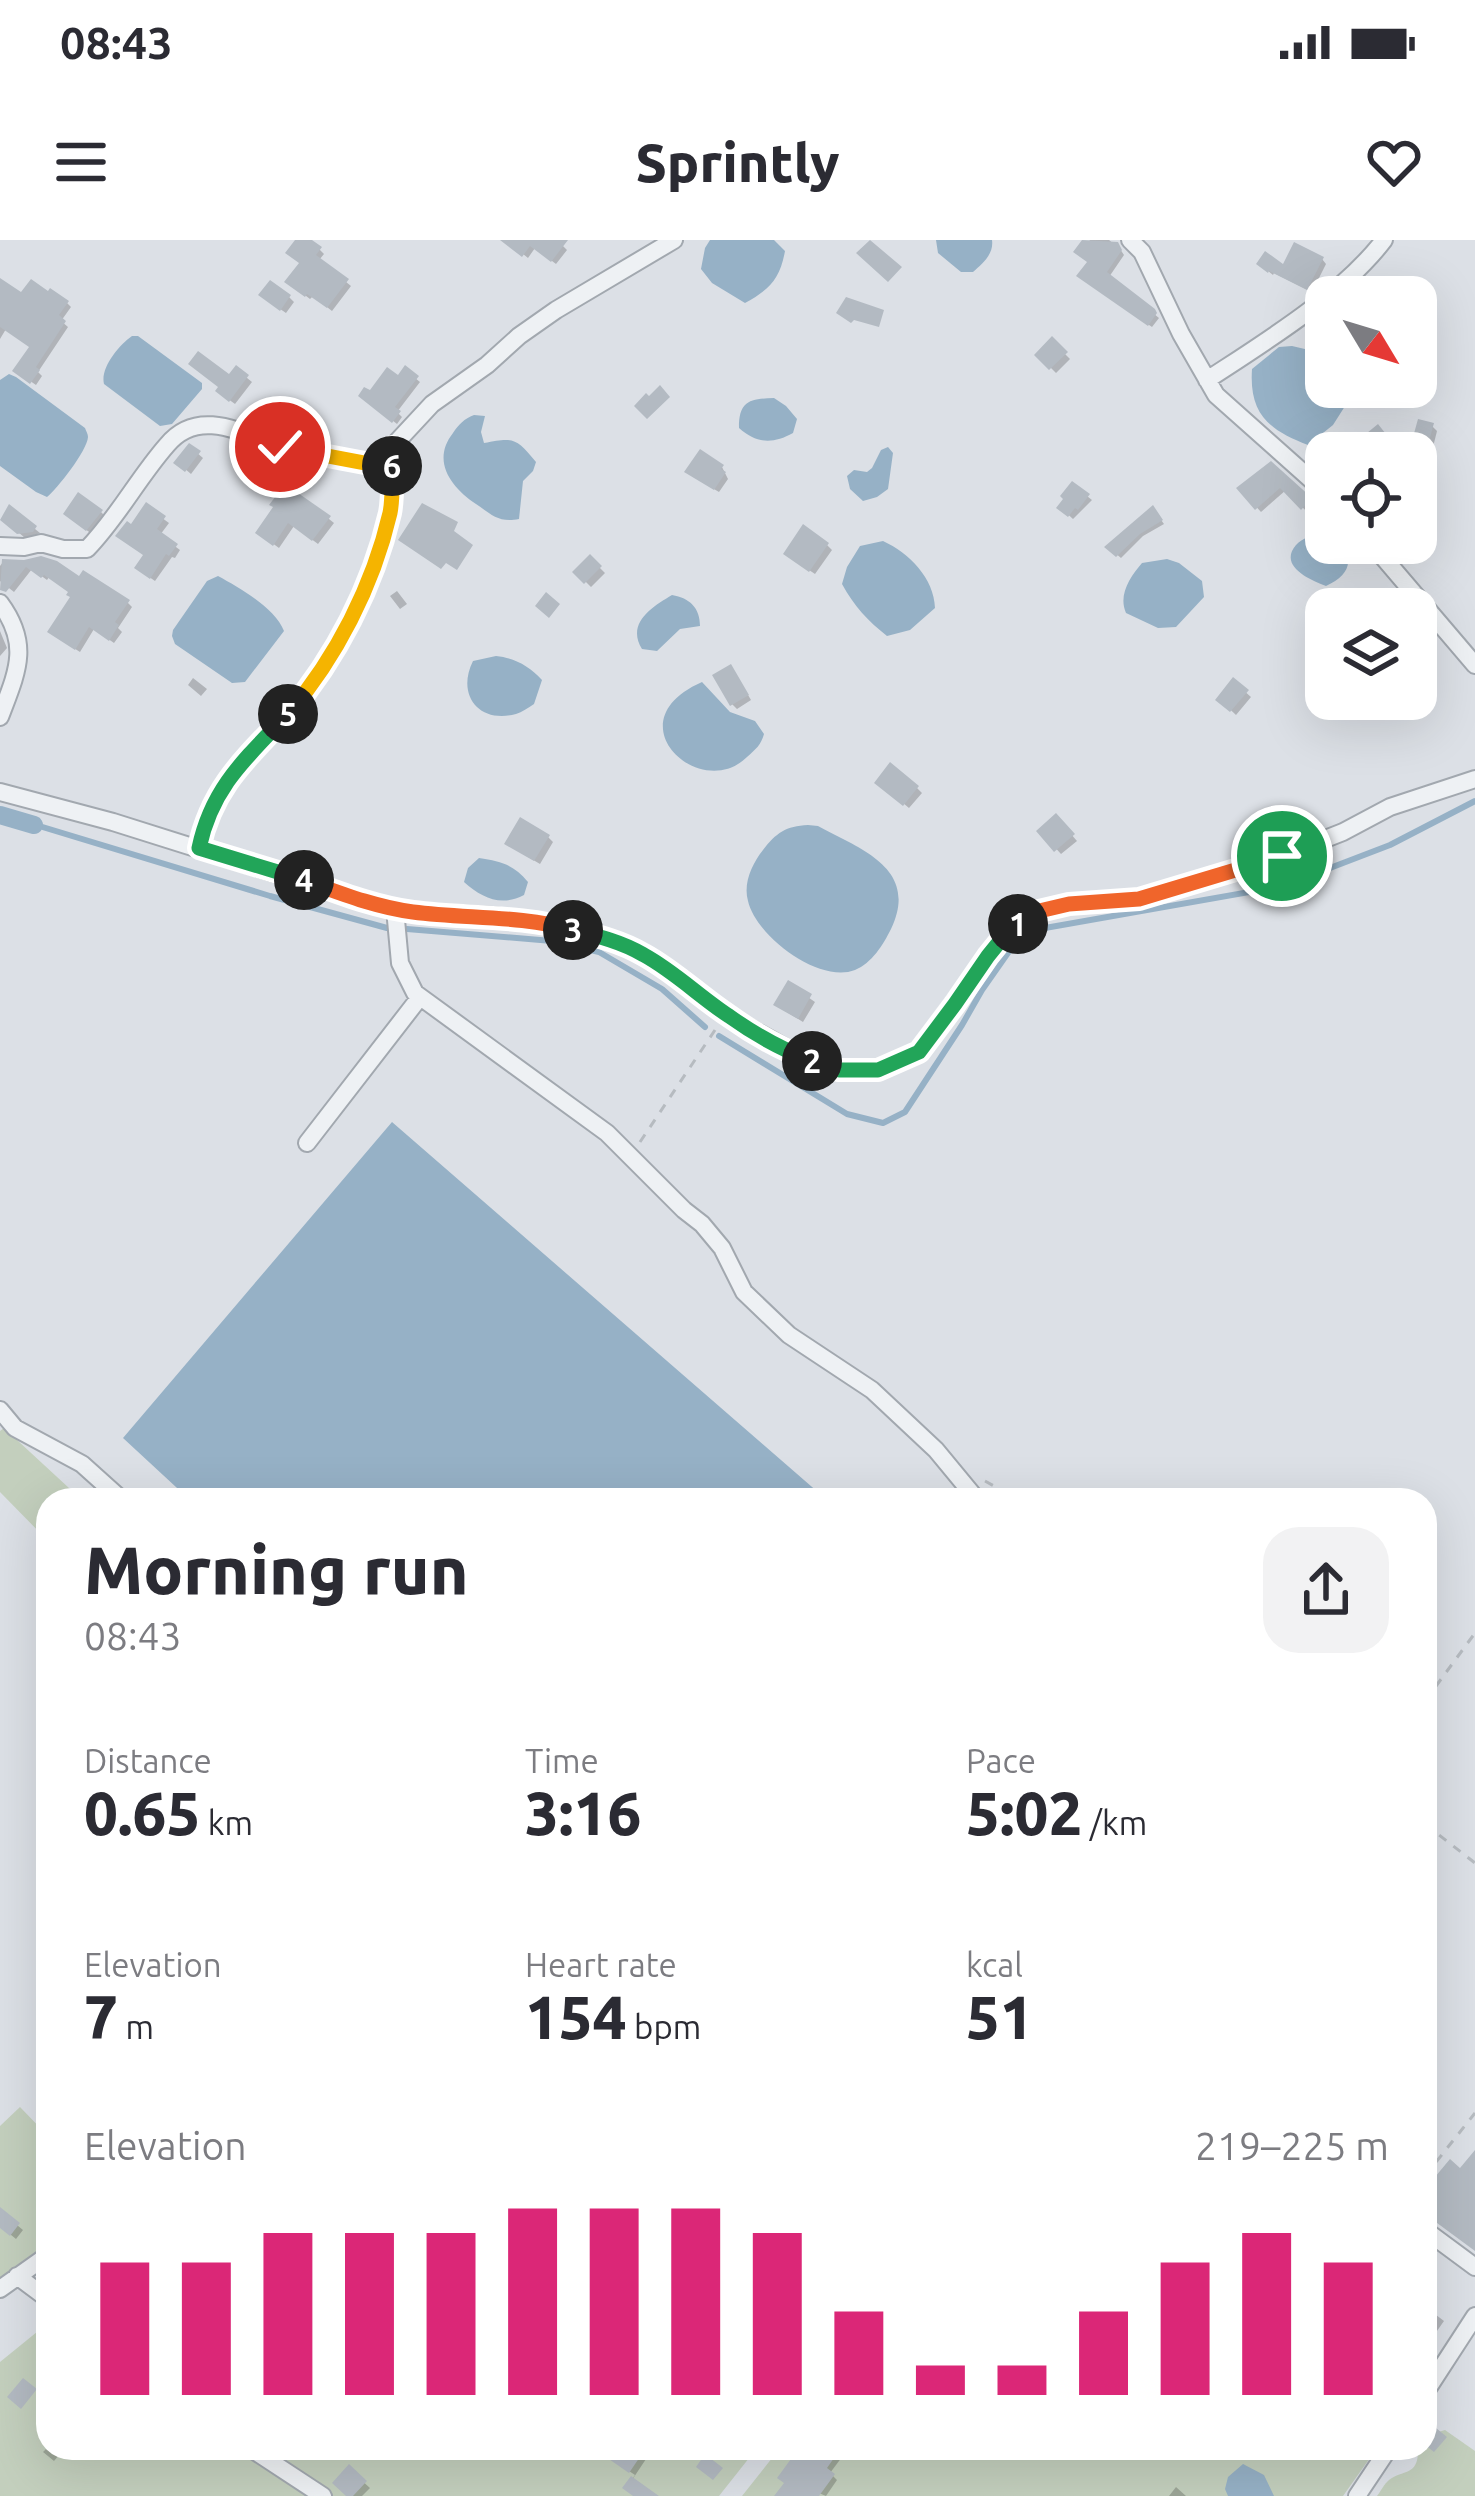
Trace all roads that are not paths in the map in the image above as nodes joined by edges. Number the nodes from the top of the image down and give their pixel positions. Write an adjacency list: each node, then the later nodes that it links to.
1 (674, 240): 5 (street)
2 (1130, 240): 4 (street)
3 (1384, 240): 4 (street)
4 (1207, 380): 6 (street)
5 (392, 447): 7 (street); 14 (street)
6 (1305, 474)
7 (0, 545)
8 (1388, 564): 10 (street)
9 (0, 603): 11 (street)
10 (1475, 665)
11 (0, 717)
12 (1475, 779): 15 (street)
13 (0, 792): 14 (street)
14 (199, 848): 15 (street)
15 (395, 909): 16 (street)
16 (421, 997): 17 (street); 20 (street)
17 (307, 1143)
18 (0, 1410): 19 (street)
19 (109, 1488)
20 (967, 1488)
21 (1437, 2239): 23 (street)
22 (36, 2263): 24 (street)
23 (1475, 2267)
24 (17, 2276): 25 (street); 26 (street)
25 (0, 2289)
26 (36, 2290)
27 (1475, 2315): 28 (street)
28 (1437, 2374)
29 (268, 2460): 31 (street)
30 (1381, 2460): 32 (street)
31 (323, 2496)
32 (1358, 2496)

